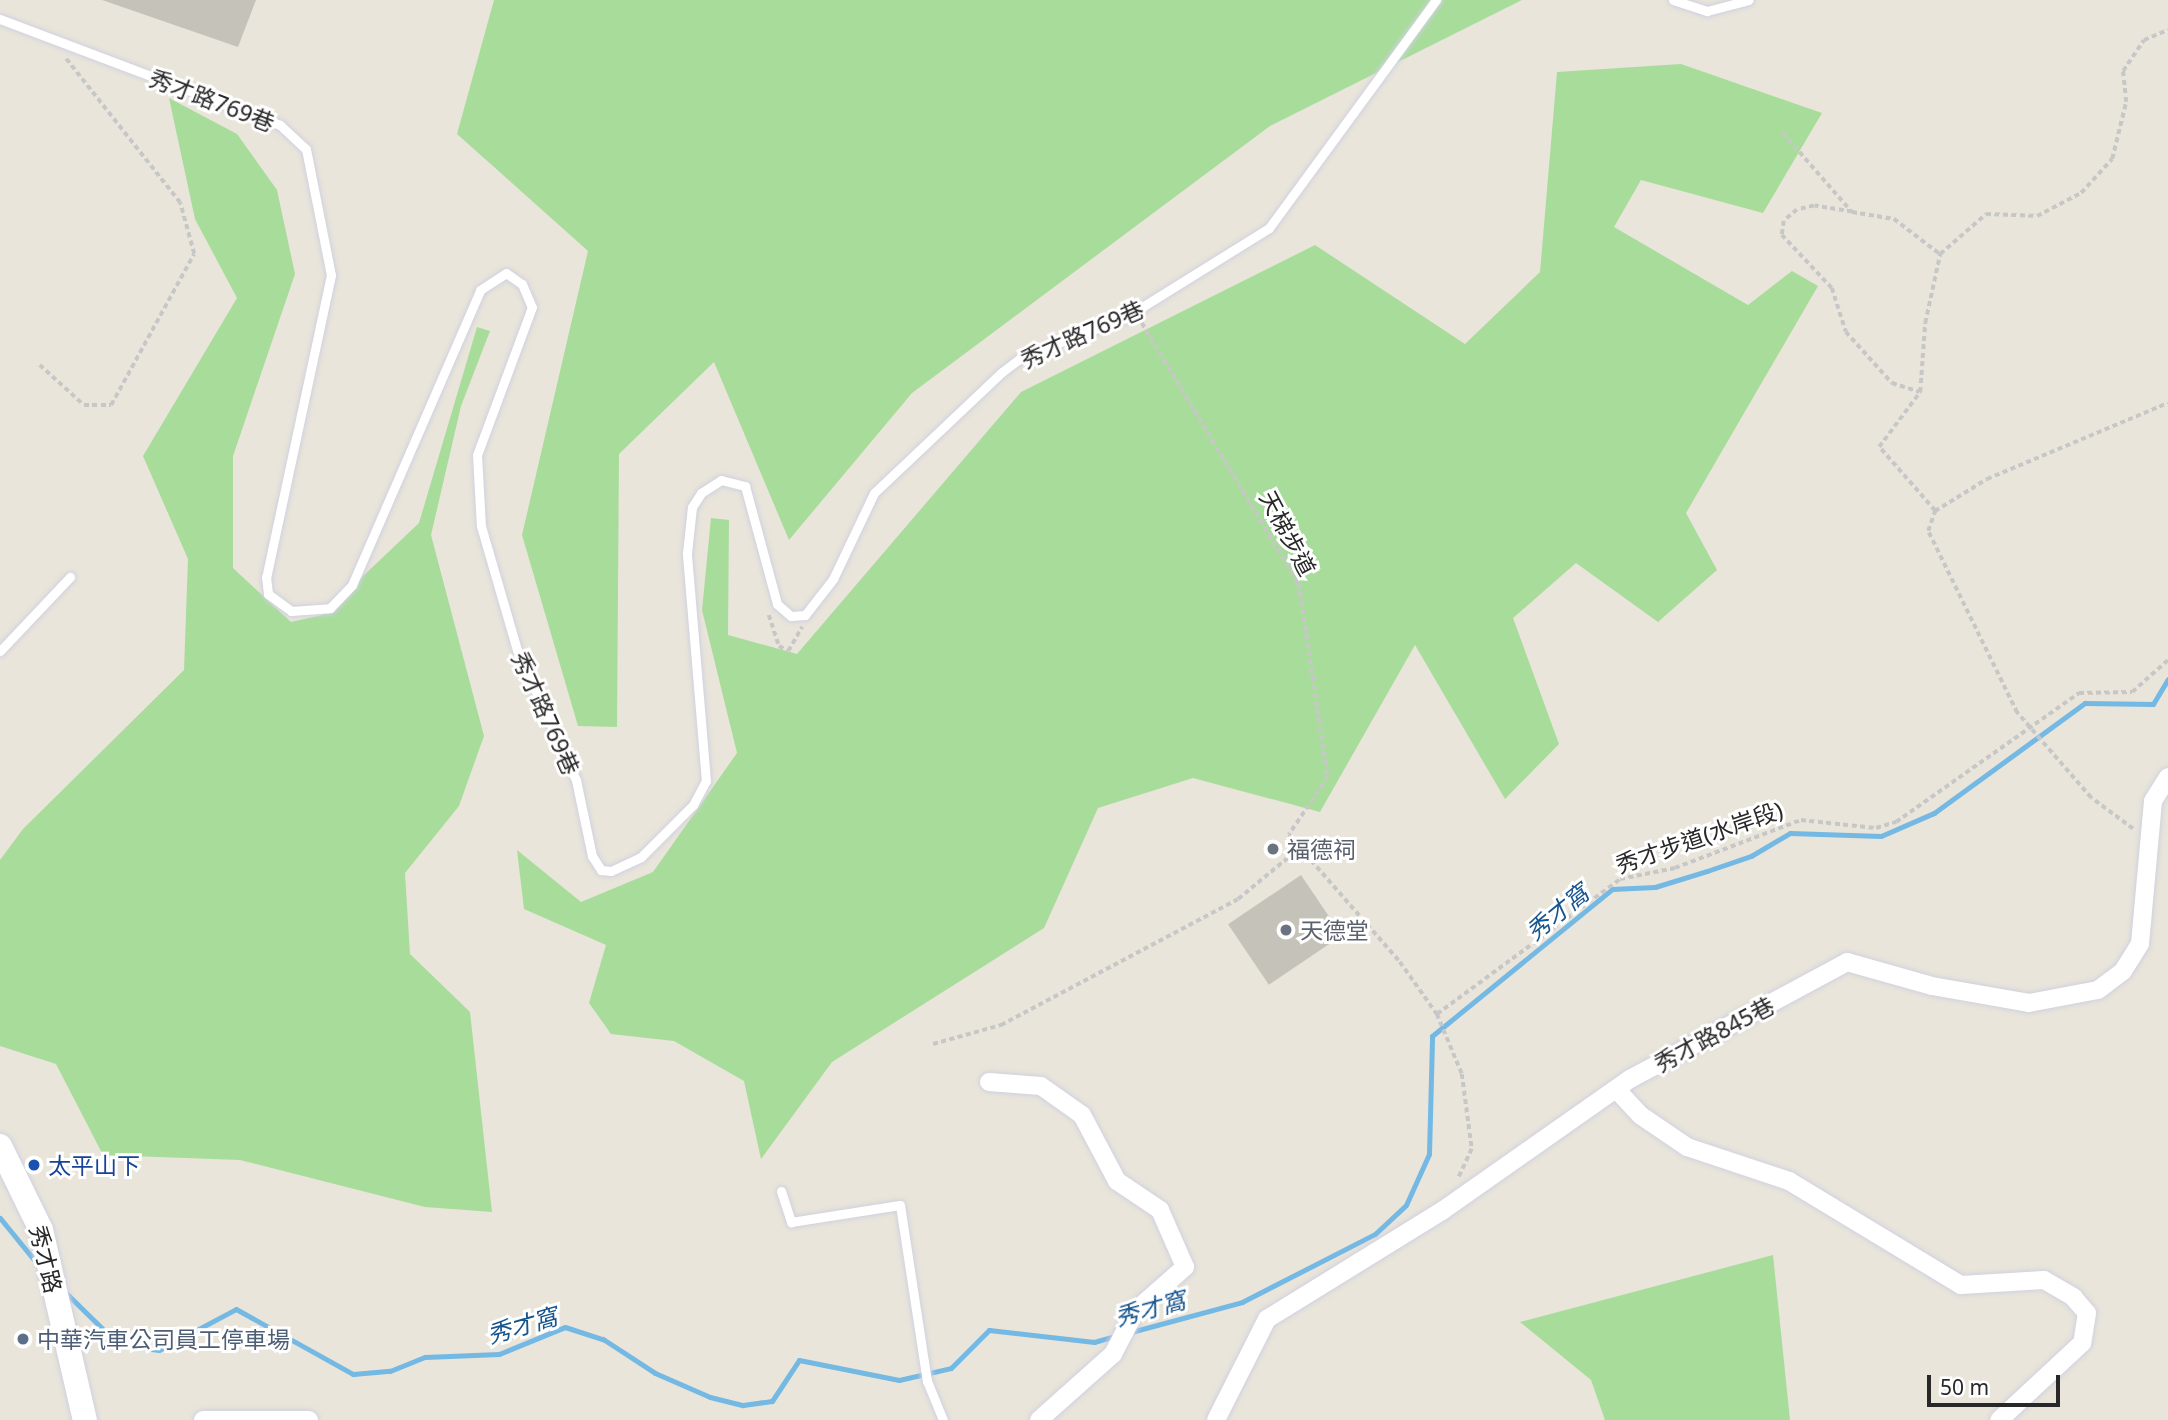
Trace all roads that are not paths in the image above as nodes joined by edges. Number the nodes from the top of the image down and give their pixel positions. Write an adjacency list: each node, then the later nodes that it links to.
1 (1436, 0): 4 (lane, 秀才路769巷)
2 (1673, 0): 3 (lane)
3 (1749, 0)
4 (0, 19)
5 (70, 577): 6 (lane)
6 (0, 651)
7 (2168, 777): 9 (street, 秀才路845巷)
8 (989, 1083): 16 (street)
9 (1616, 1088): 17 (street, 秀才路845巷); 18 (street)
10 (0, 1146): 12 (main road, 秀才路)
11 (781, 1191): 15 (lane)
12 (85, 1420)
13 (203, 1420): 14 (street)
14 (309, 1420)
15 (943, 1420)
16 (1039, 1420)
17 (1216, 1420)
18 (1999, 1420)

